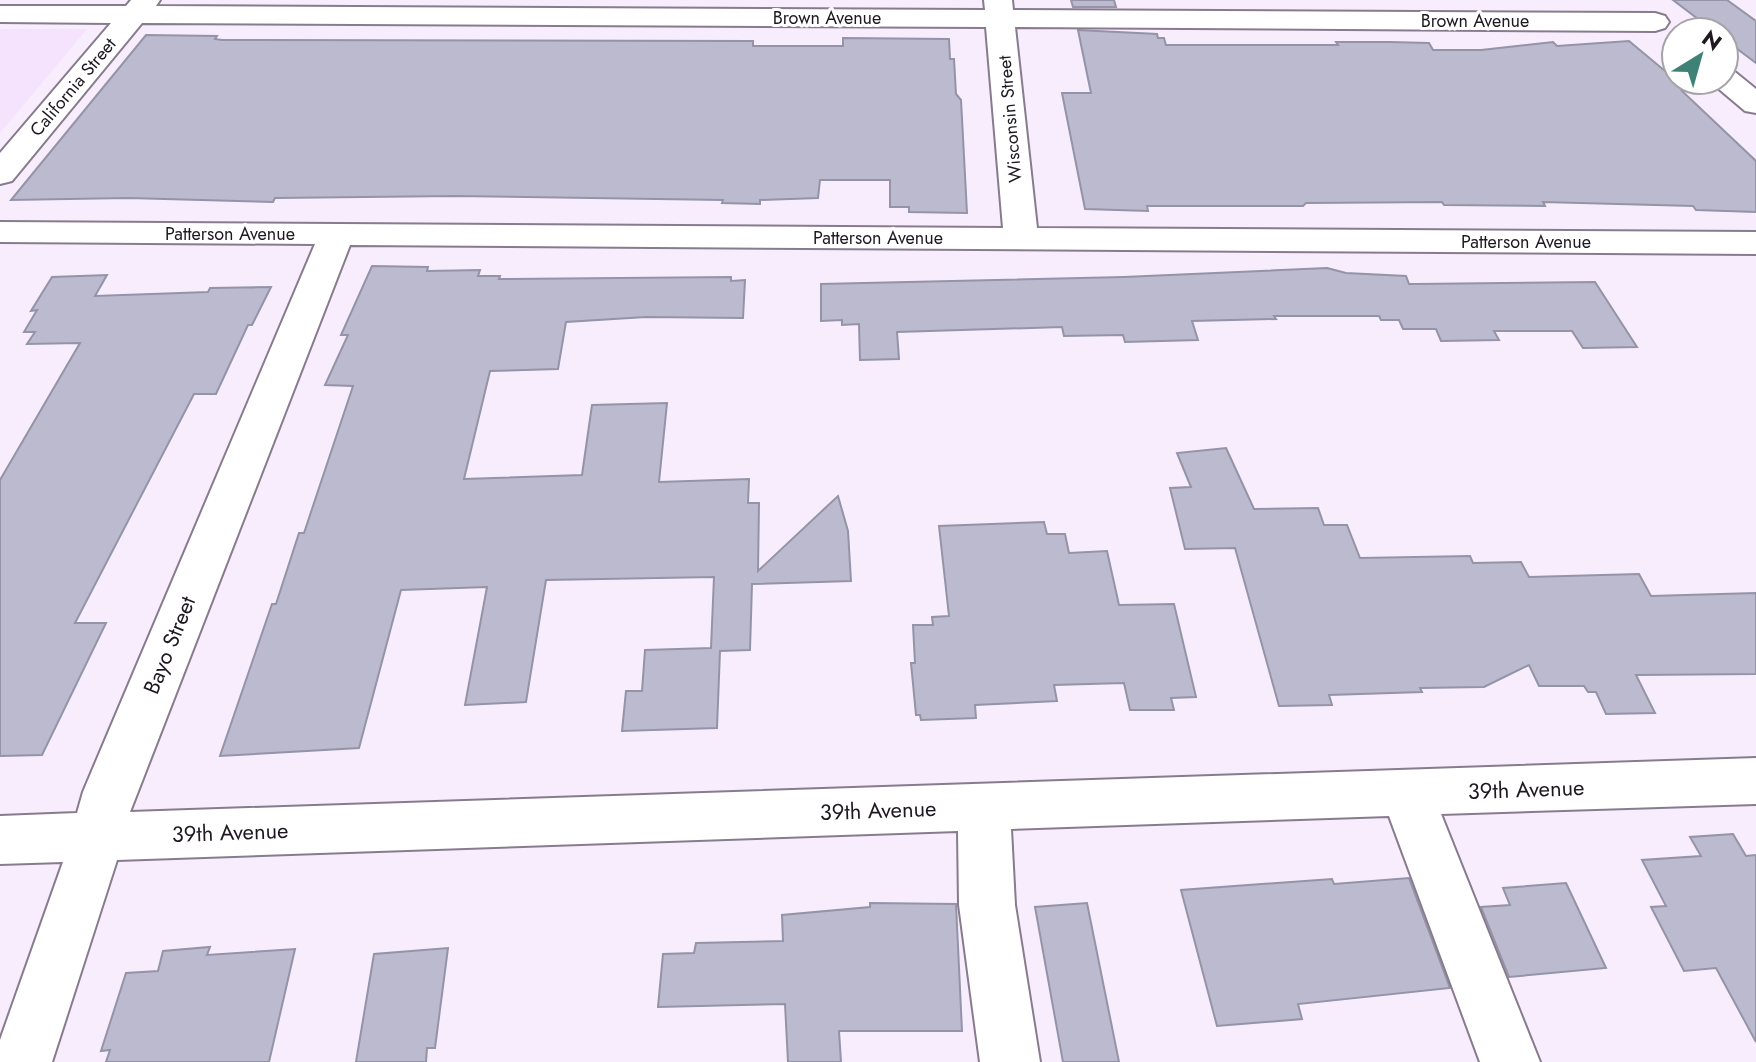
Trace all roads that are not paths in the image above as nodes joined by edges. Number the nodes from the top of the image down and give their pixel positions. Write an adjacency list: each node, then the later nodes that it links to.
1 (1627, 0): 5 (street)
2 (140, 7): 3 (street, Brown Avenue); 4 (street, Brown Avenue); 9 (street, California Street)
3 (999, 9): 6 (street, Brown Avenue); 12 (street, Wisconsin Street)
4 (0, 14)
5 (1660, 27)
6 (1660, 31)
7 (1740, 91): 8 (street)
8 (1756, 104)
9 (0, 174)
10 (0, 232): 11 (street, Patterson Avenue)
11 (336, 235): 12 (street, Patterson Avenue); 17 (street, Bayo Street)
12 (1021, 239): 13 (street, Patterson Avenue)
13 (1756, 243)
14 (1756, 781): 15 (street, 39th Avenue)
15 (1406, 792): 16 (street, 39th Avenue); 21 (street)
16 (984, 807): 17 (street, 39th Avenue); 20 (street)
17 (99, 836): 18 (street, 39th Avenue); 19 (street, Bayo Street)
18 (0, 840)
19 (22, 1062)
20 (1010, 1062)
21 (1510, 1062)

